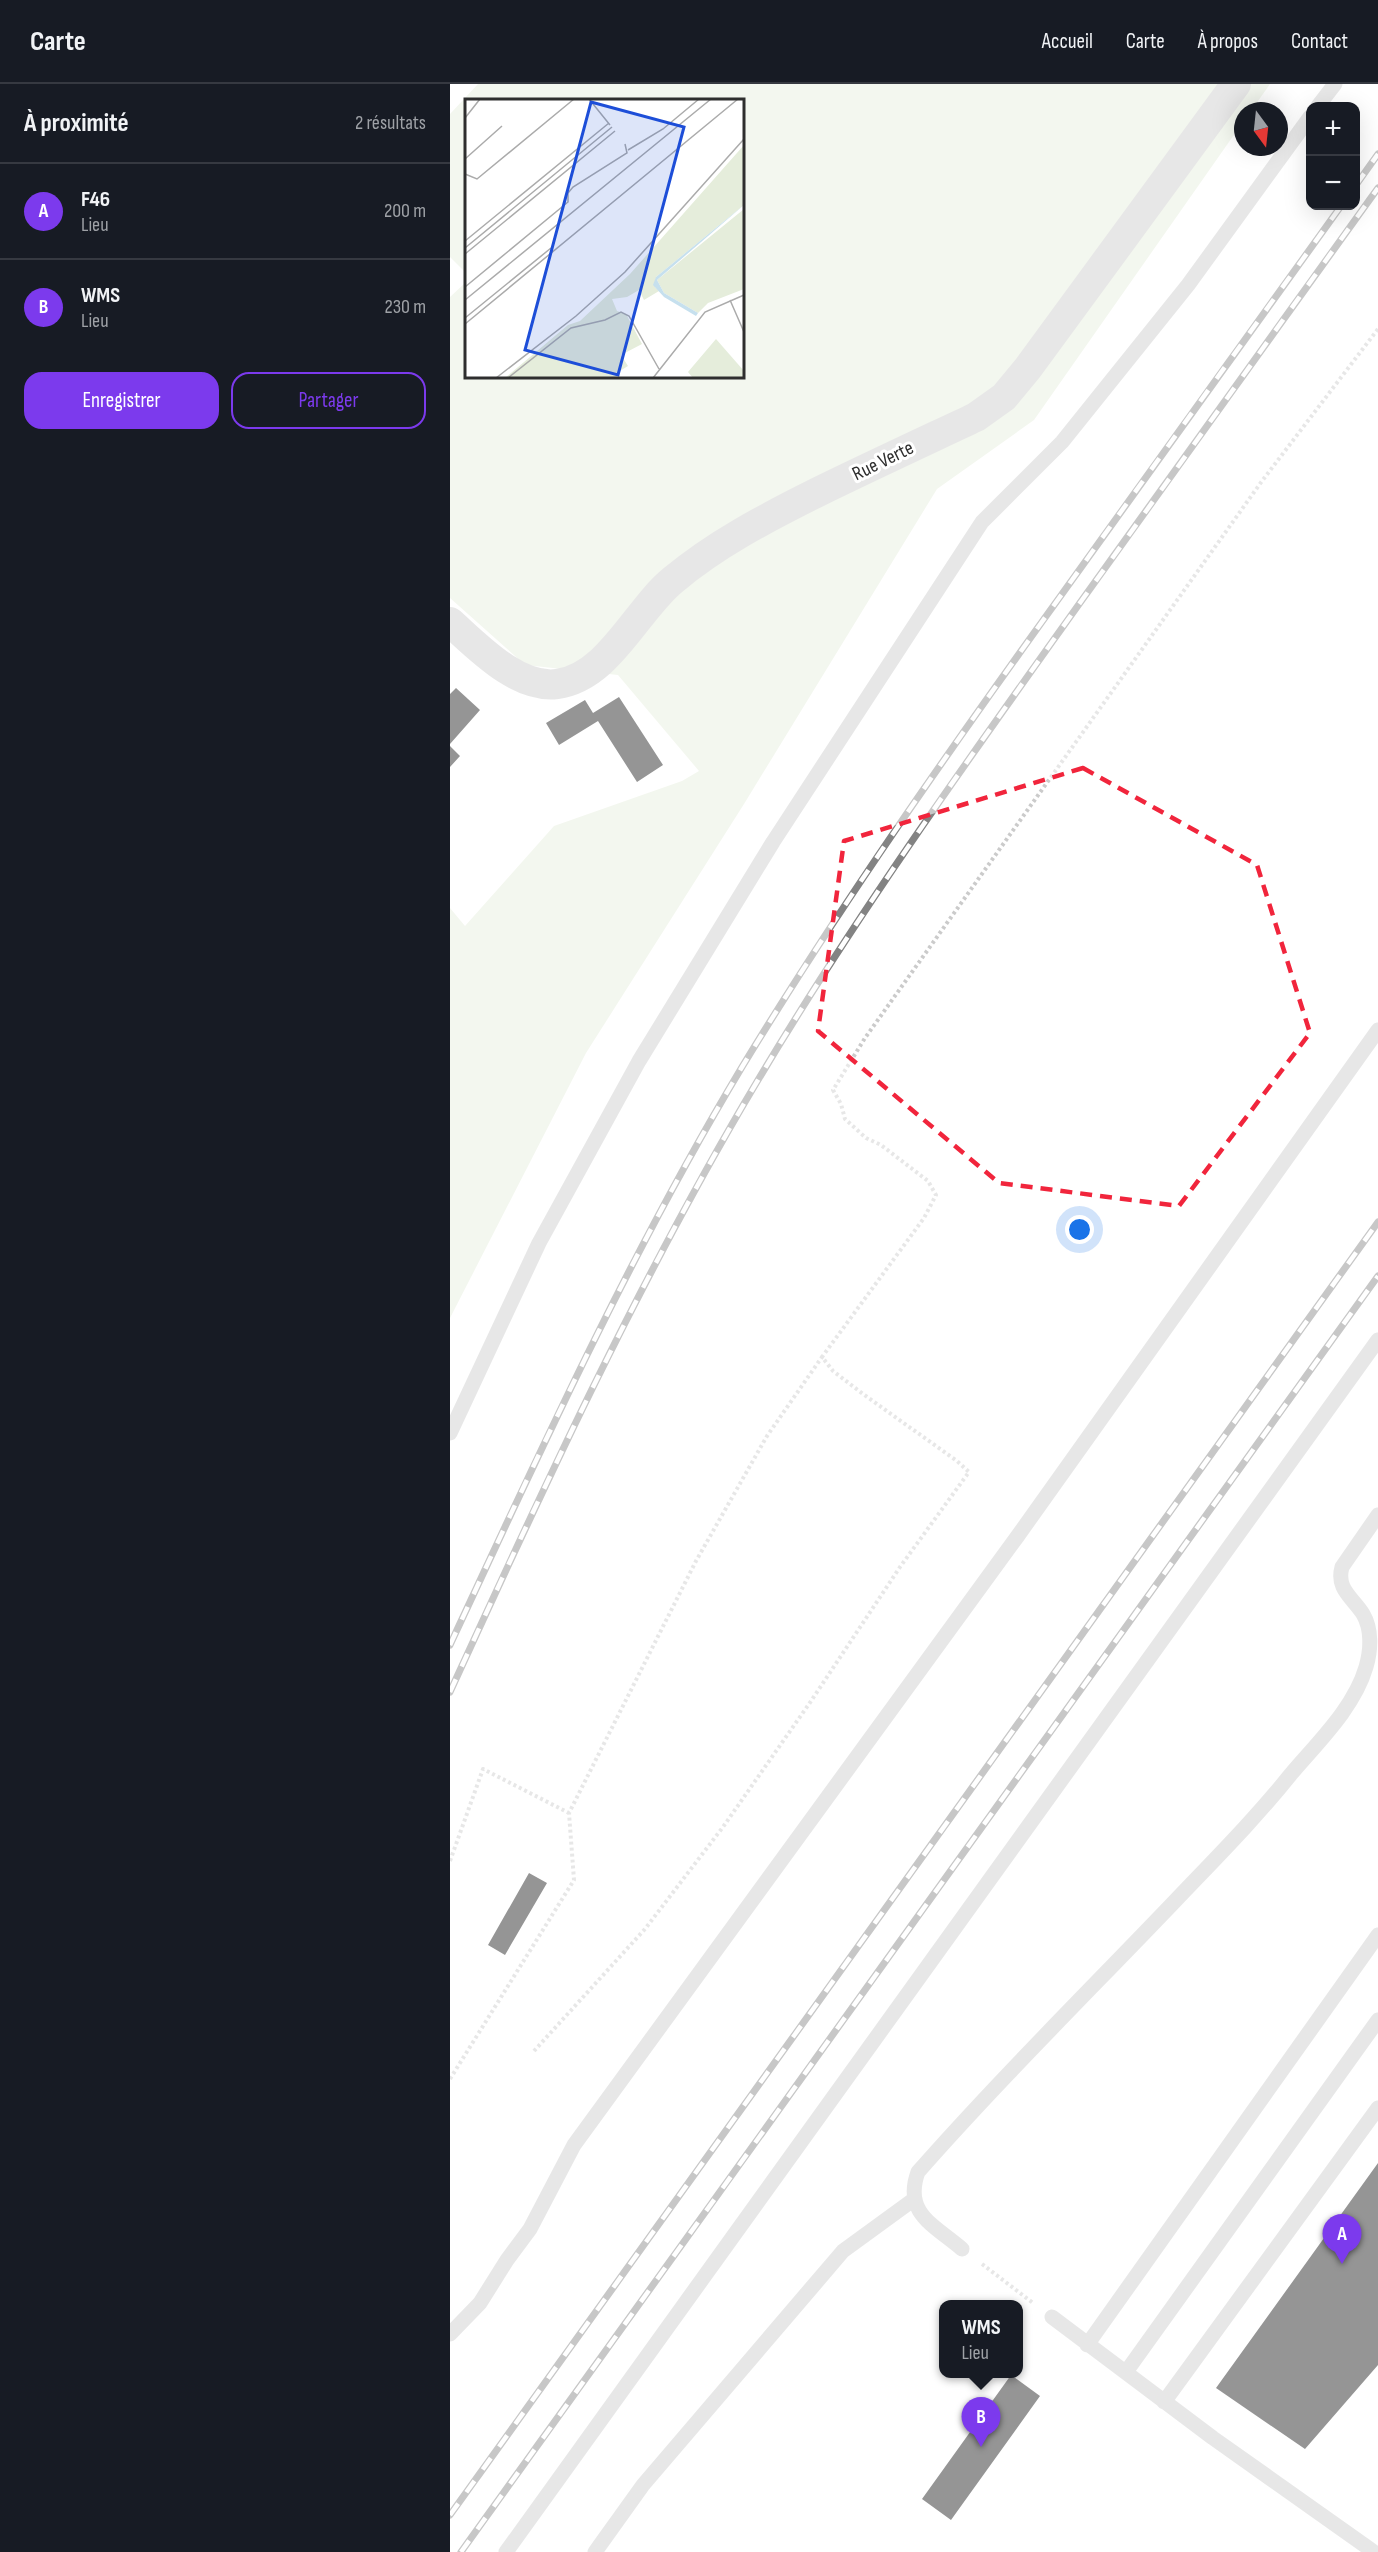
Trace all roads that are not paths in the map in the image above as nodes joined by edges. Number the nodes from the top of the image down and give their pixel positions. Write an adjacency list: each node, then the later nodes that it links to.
1 (1236, 84): 5 (street, Rue Verte)
2 (1335, 84): 3 (lane)
3 (1321, 102)
4 (1306, 124): 8 (lane)
5 (450, 622)
6 (1378, 1030): 16 (lane)
7 (1378, 1340): 20 (lane)
8 (450, 1432)
9 (1378, 1515): 13 (lane)
10 (1378, 1935): 17 (lane)
11 (1378, 2020): 18 (lane)
12 (1378, 2108): 19 (lane)
13 (914, 2200): 14 (lane); 21 (lane)
14 (962, 2248)
15 (1052, 2317): 17 (lane)
16 (450, 2334)
17 (1087, 2344): 18 (lane)
18 (1126, 2372): 19 (lane)
19 (1164, 2402): 22 (lane)
20 (506, 2552)
21 (595, 2552)
22 (1374, 2552)

